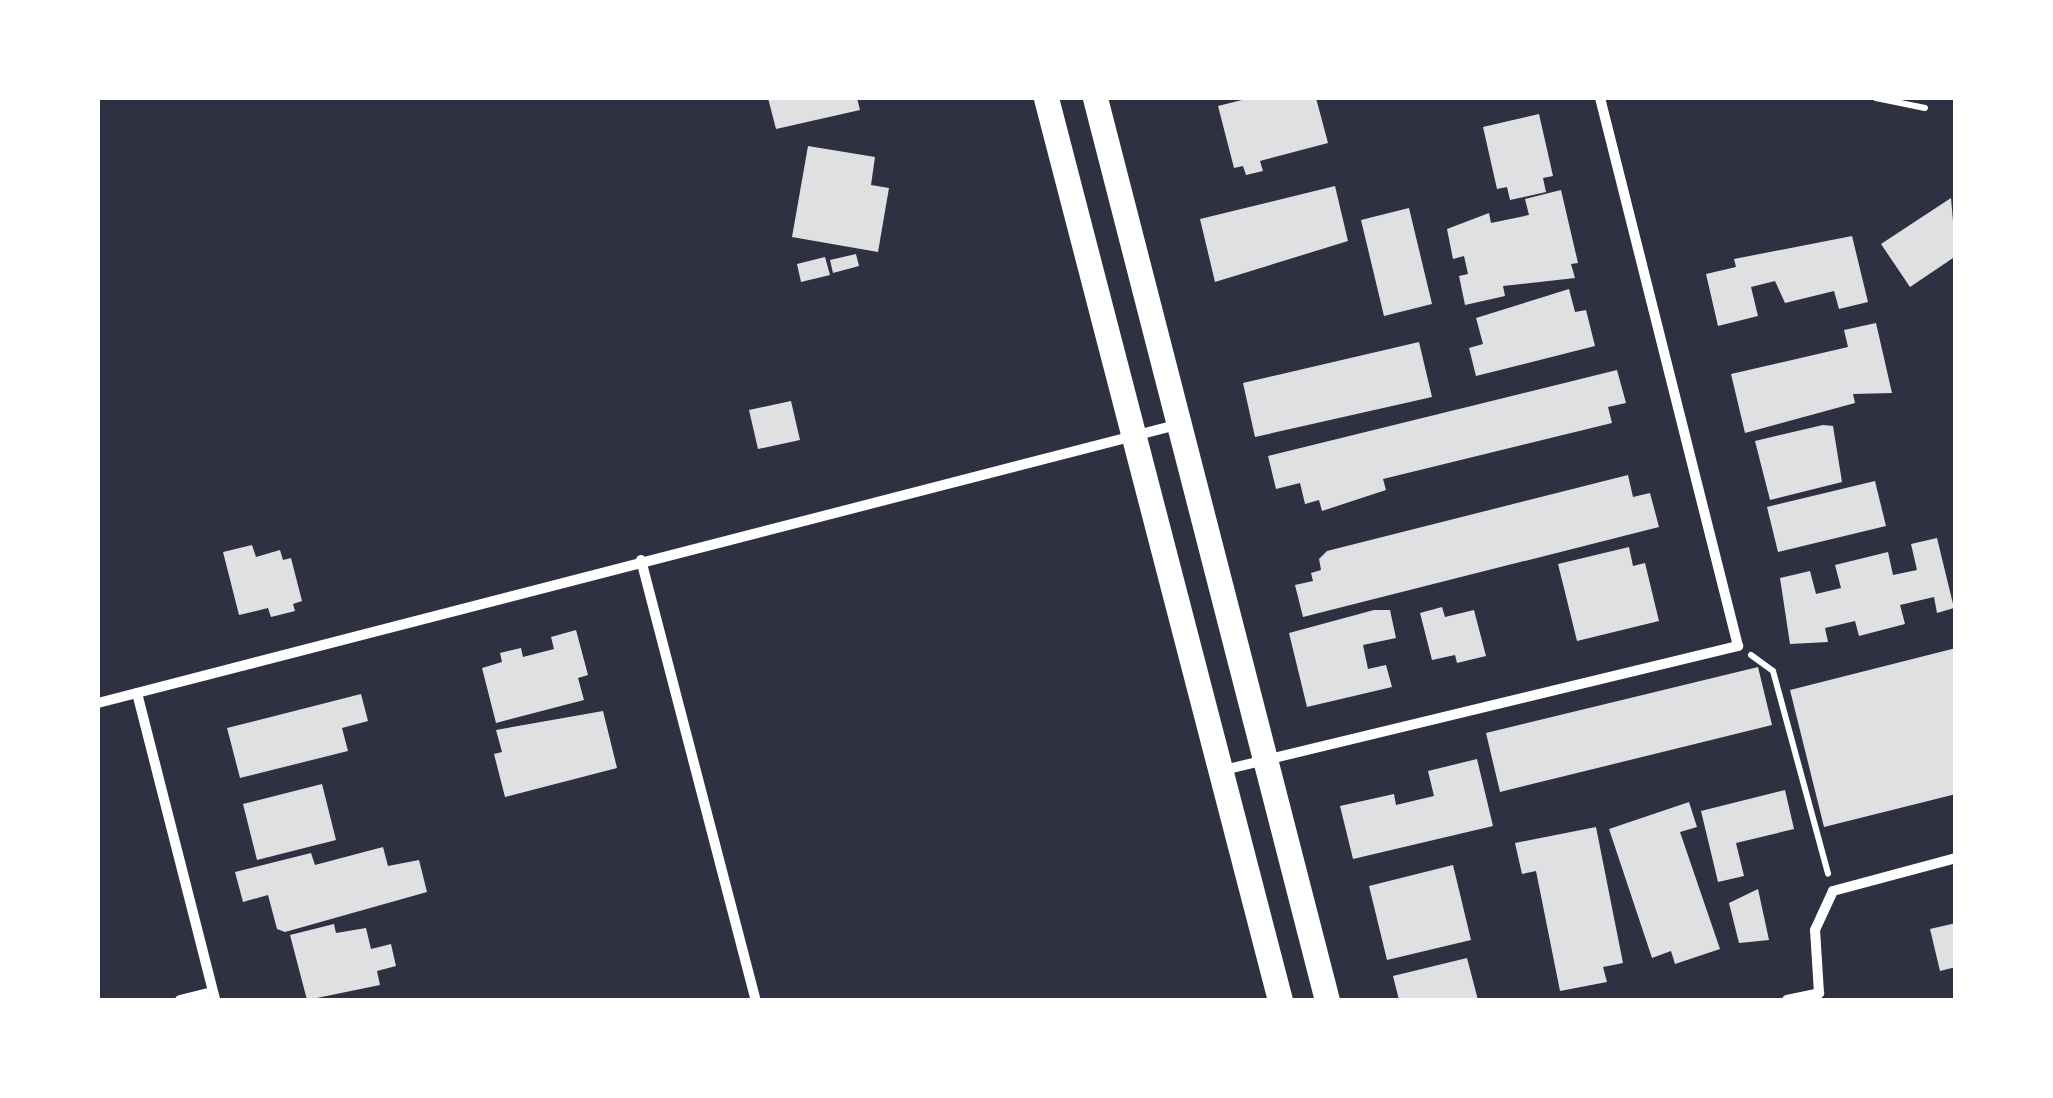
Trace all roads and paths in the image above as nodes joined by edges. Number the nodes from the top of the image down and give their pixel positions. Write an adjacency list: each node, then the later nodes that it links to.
1 (1046, 98): 7 (main road)
2 (1095, 98): 6 (main road)
3 (1600, 98): 9 (street)
4 (1876, 98): 5 (path)
5 (1925, 108)
6 (1183, 423): 7 (street); 12 (main road)
7 (1136, 436): 8 (street); 13 (main road)
8 (641, 560): 10 (street); 18 (street)
9 (1738, 646): 12 (street); 15 (path)
10 (137, 693): 11 (street); 16 (street)
11 (98, 703)
12 (1264, 760): 13 (street); 20 (main road)
13 (1221, 771): 19 (main road)
14 (1956, 858): 15 (street)
15 (1832, 891): 21 (street)
16 (214, 996): 17 (street)
17 (180, 1000)
18 (756, 1000)
19 (1280, 1000)
20 (1327, 1000)
21 (1788, 1000)

